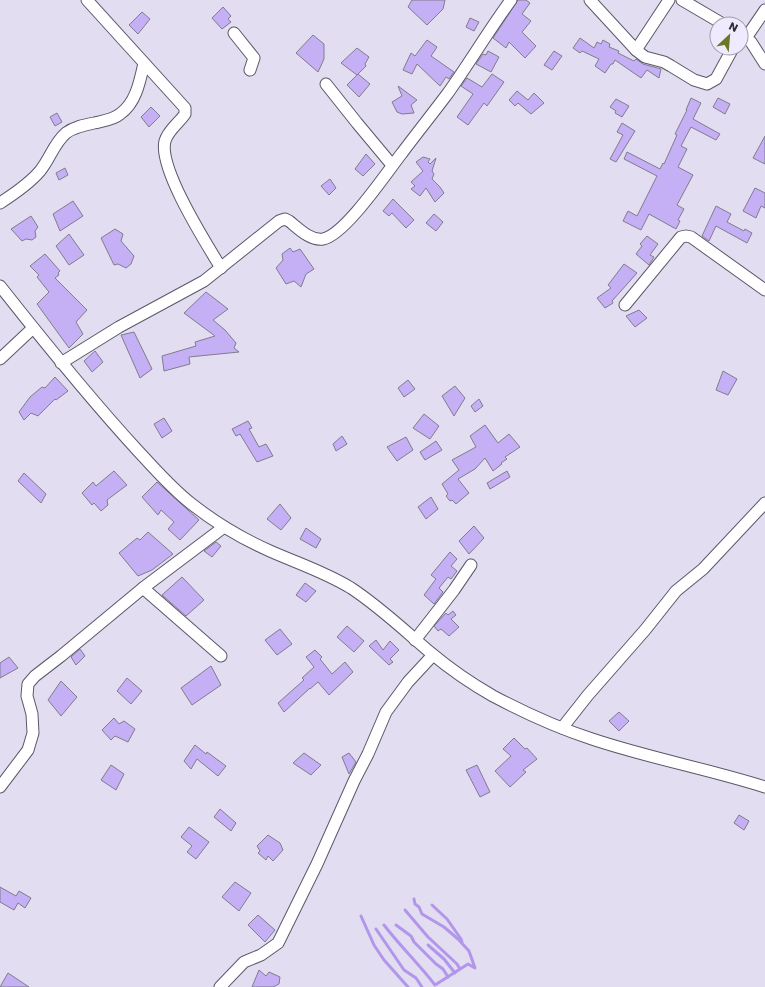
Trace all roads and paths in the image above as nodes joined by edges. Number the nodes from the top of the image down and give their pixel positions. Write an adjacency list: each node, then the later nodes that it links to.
1 (511, 0): 19 (street)
2 (590, 0): 12 (street)
3 (670, 0): 12 (street)
4 (682, 0): 7 (street)
5 (94, 3): 15 (street)
6 (765, 10): 9 (street)
7 (709, 16)
8 (234, 33): 17 (street)
9 (749, 34)
10 (749, 40): 13 (street)
11 (749, 42): 16 (street)
12 (636, 50): 14 (street)
13 (765, 50)
14 (729, 56)
15 (144, 63): 20 (street); 21 (street)
16 (765, 64)
17 (250, 70)
18 (326, 84): 19 (street)
19 (392, 165): 21 (street)
20 (0, 203)
21 (221, 268): 27 (street)
22 (0, 286): 25 (street)
23 (765, 290): 24 (street)
24 (625, 305)
25 (33, 328): 26 (street); 27 (street)
26 (0, 359)
27 (61, 363): 29 (street)
28 (765, 503): 35 (street)
29 (224, 527): 31 (street); 32 (street)
30 (472, 565): 32 (street)
31 (143, 588): 34 (street); 36 (street)
32 (415, 640): 33 (street)
33 (433, 655): 35 (street); 38 (street)
34 (221, 656)
35 (562, 728): 37 (street)
36 (0, 787)
37 (765, 787)
38 (220, 987)

